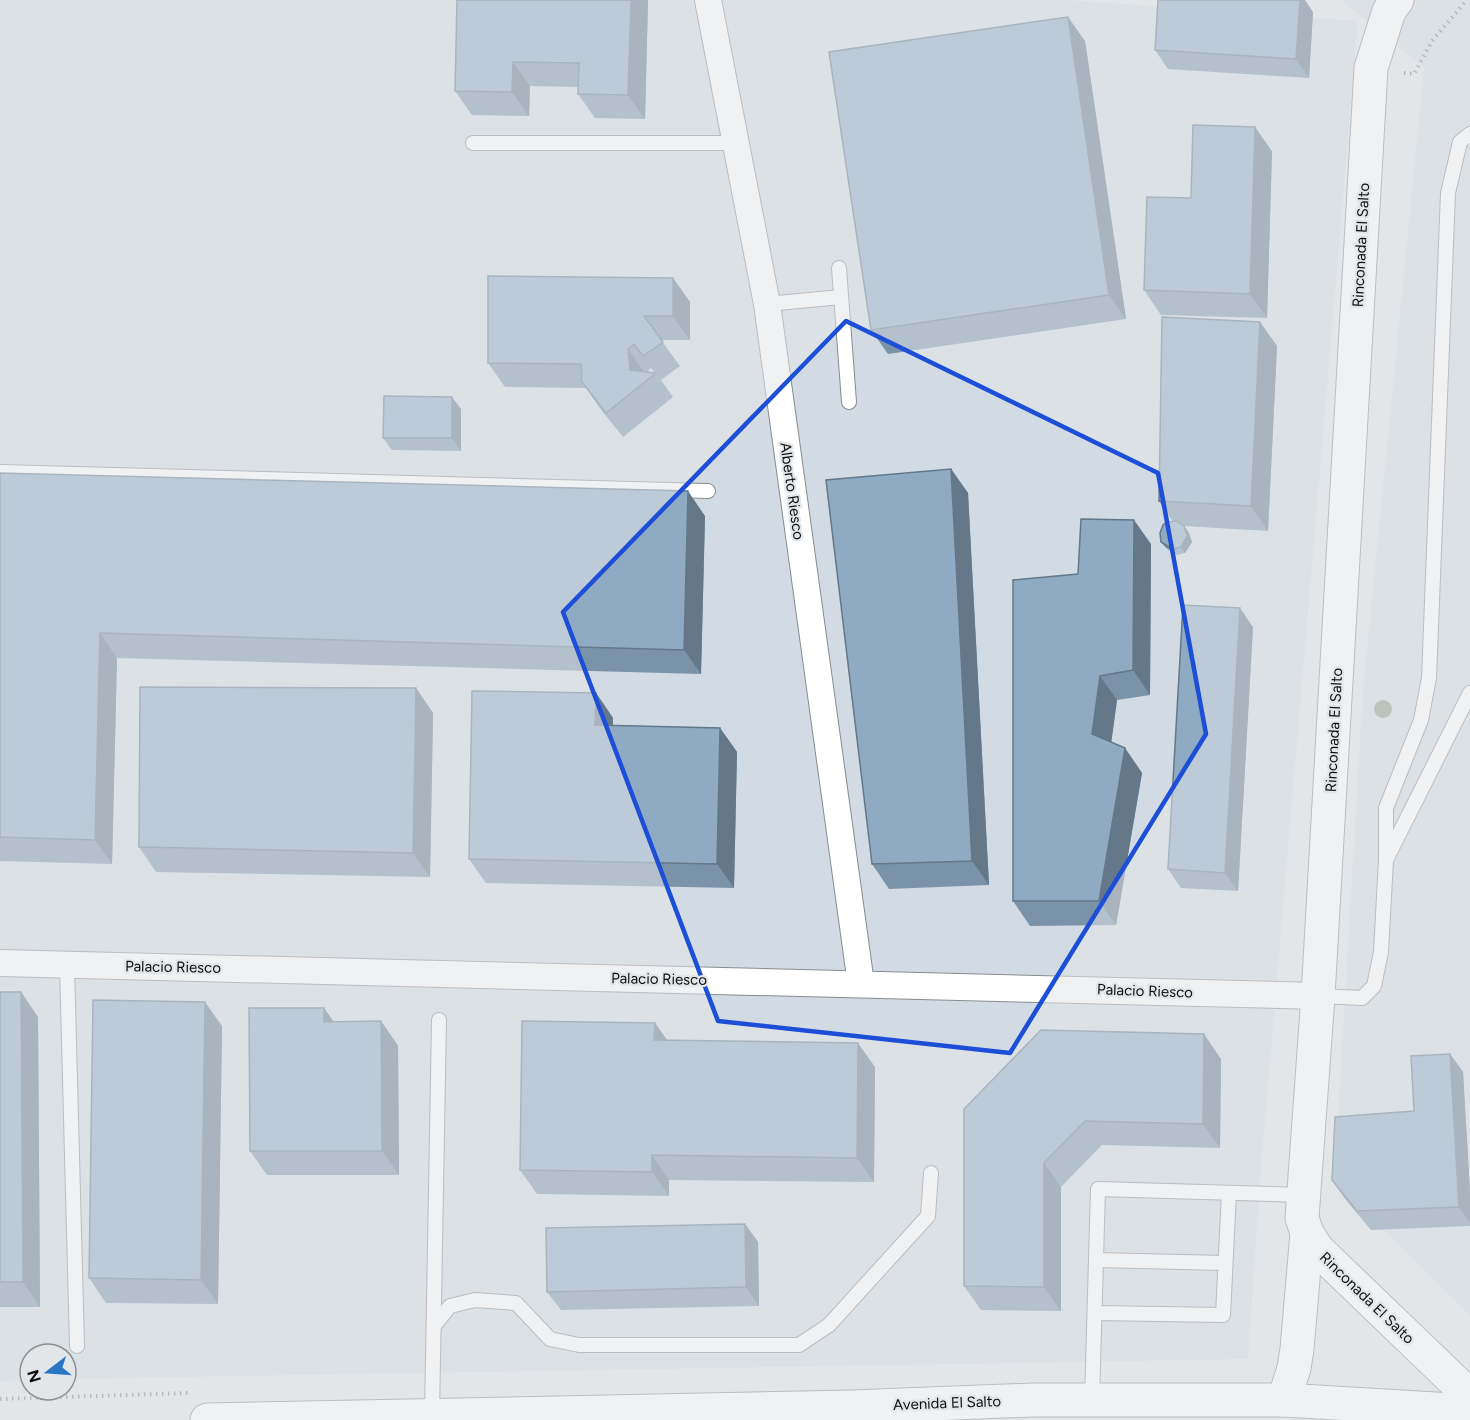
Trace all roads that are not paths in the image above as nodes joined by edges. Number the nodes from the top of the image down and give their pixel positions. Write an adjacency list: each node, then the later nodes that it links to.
1 (708, 0): 5 (street, Alberto Riesco)
2 (1397, 0): 17 (street, Rinconada El Salto)
3 (1470, 134): 13 (lane)
4 (473, 143): 5 (lane)
5 (736, 143): 8 (street, Alberto Riesco)
6 (839, 268): 7 (lane)
7 (841, 297): 8 (lane); 9 (lane)
8 (766, 304): 16 (street, Alberto Riesco)
9 (849, 402)
10 (0, 472): 11 (lane)
11 (708, 491)
12 (1470, 693): 13 (lane)
13 (1386, 860): 17 (lane)
14 (0, 963): 15 (street, Palacio Riesco)
15 (67, 965): 16 (street, Palacio Riesco); 27 (lane)
16 (861, 984): 17 (street, Palacio Riesco)
17 (1318, 996): 21 (street, Rinconada El Salto)
18 (439, 1020): 26 (lane)
19 (931, 1173): 26 (lane)
20 (1229, 1193): 21 (lane); 23 (lane); 24 (lane)
21 (1302, 1195): 22 (street, Rinconada El Salto)
22 (1307, 1233): 28 (street, Rinconada El Salto); 30 (street)
23 (1096, 1260): 24 (lane); 25 (lane)
24 (1225, 1263): 25 (lane)
25 (1095, 1312): 29 (lane)
26 (434, 1326): 32 (lane)
27 (77, 1342)
28 (1470, 1396)
29 (1092, 1400): 30 (street, Avenida El Salto); 32 (street, Avenida El Salto)
30 (1284, 1400): 31 (street, Avenida El Salto)
31 (1470, 1411)
32 (432, 1415): 33 (street, Avenida El Salto)
33 (207, 1420)

